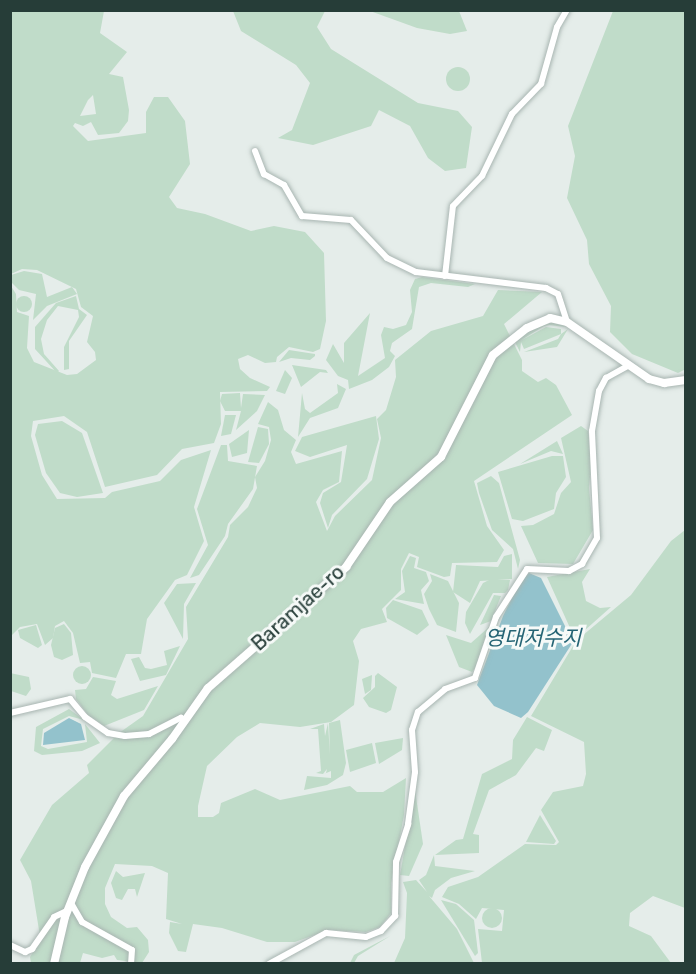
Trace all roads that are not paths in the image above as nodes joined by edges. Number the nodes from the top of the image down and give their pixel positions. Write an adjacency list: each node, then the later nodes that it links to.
1 (567, 10): 3 (street)
2 (255, 151): 3 (street)
3 (445, 276): 4 (street)
4 (567, 322): 5 (street); 8 (street, Baramjae-ro)
5 (628, 366): 6 (street); 13 (street)
6 (686, 380)
7 (10, 713): 8 (street)
8 (184, 720): 9 (street, Baramjae-ro)
9 (69, 907): 10 (street); 11 (street, Baramjae-ro); 12 (street)
10 (10, 945)
11 (54, 963)
12 (131, 963)
13 (273, 963)

